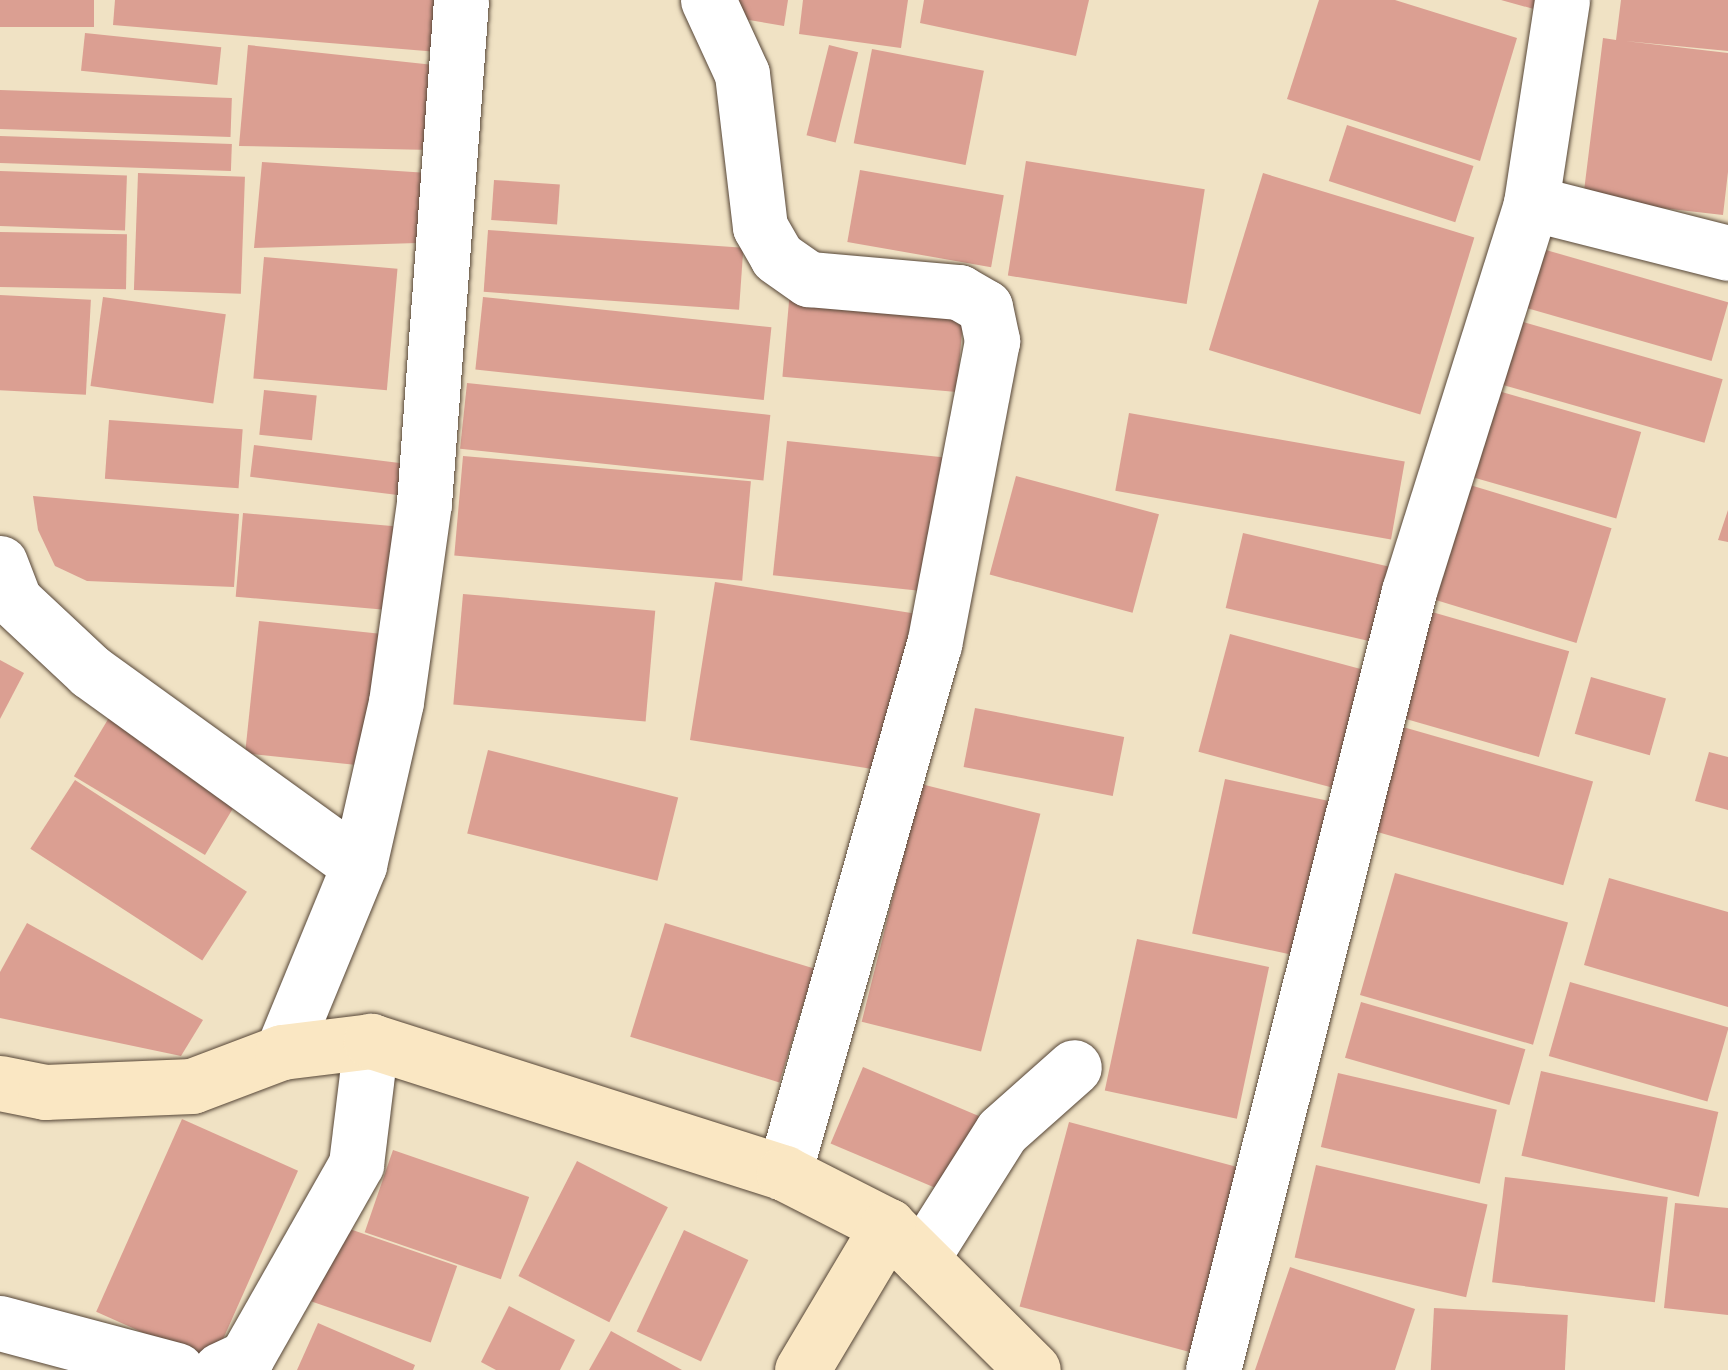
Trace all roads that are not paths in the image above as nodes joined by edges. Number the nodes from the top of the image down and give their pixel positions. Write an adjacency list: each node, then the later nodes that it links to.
1 (460, 0): 7 (street)
2 (708, 0): 12 (street)
3 (1562, 0): 4 (street)
4 (1531, 203): 5 (street); 19 (street)
5 (1728, 253)
6 (0, 563): 7 (street)
7 (358, 865): 9 (street)
8 (371, 1041): 9 (street); 12 (street); 16 (street)
9 (282, 1052): 11 (street)
10 (1074, 1067): 13 (street)
11 (0, 1083)
12 (784, 1173): 13 (street)
13 (905, 1242): 17 (street); 18 (street)
14 (0, 1323): 15 (street)
15 (176, 1370)
16 (220, 1370)
17 (802, 1370)
18 (1033, 1370)
19 (1213, 1370)

